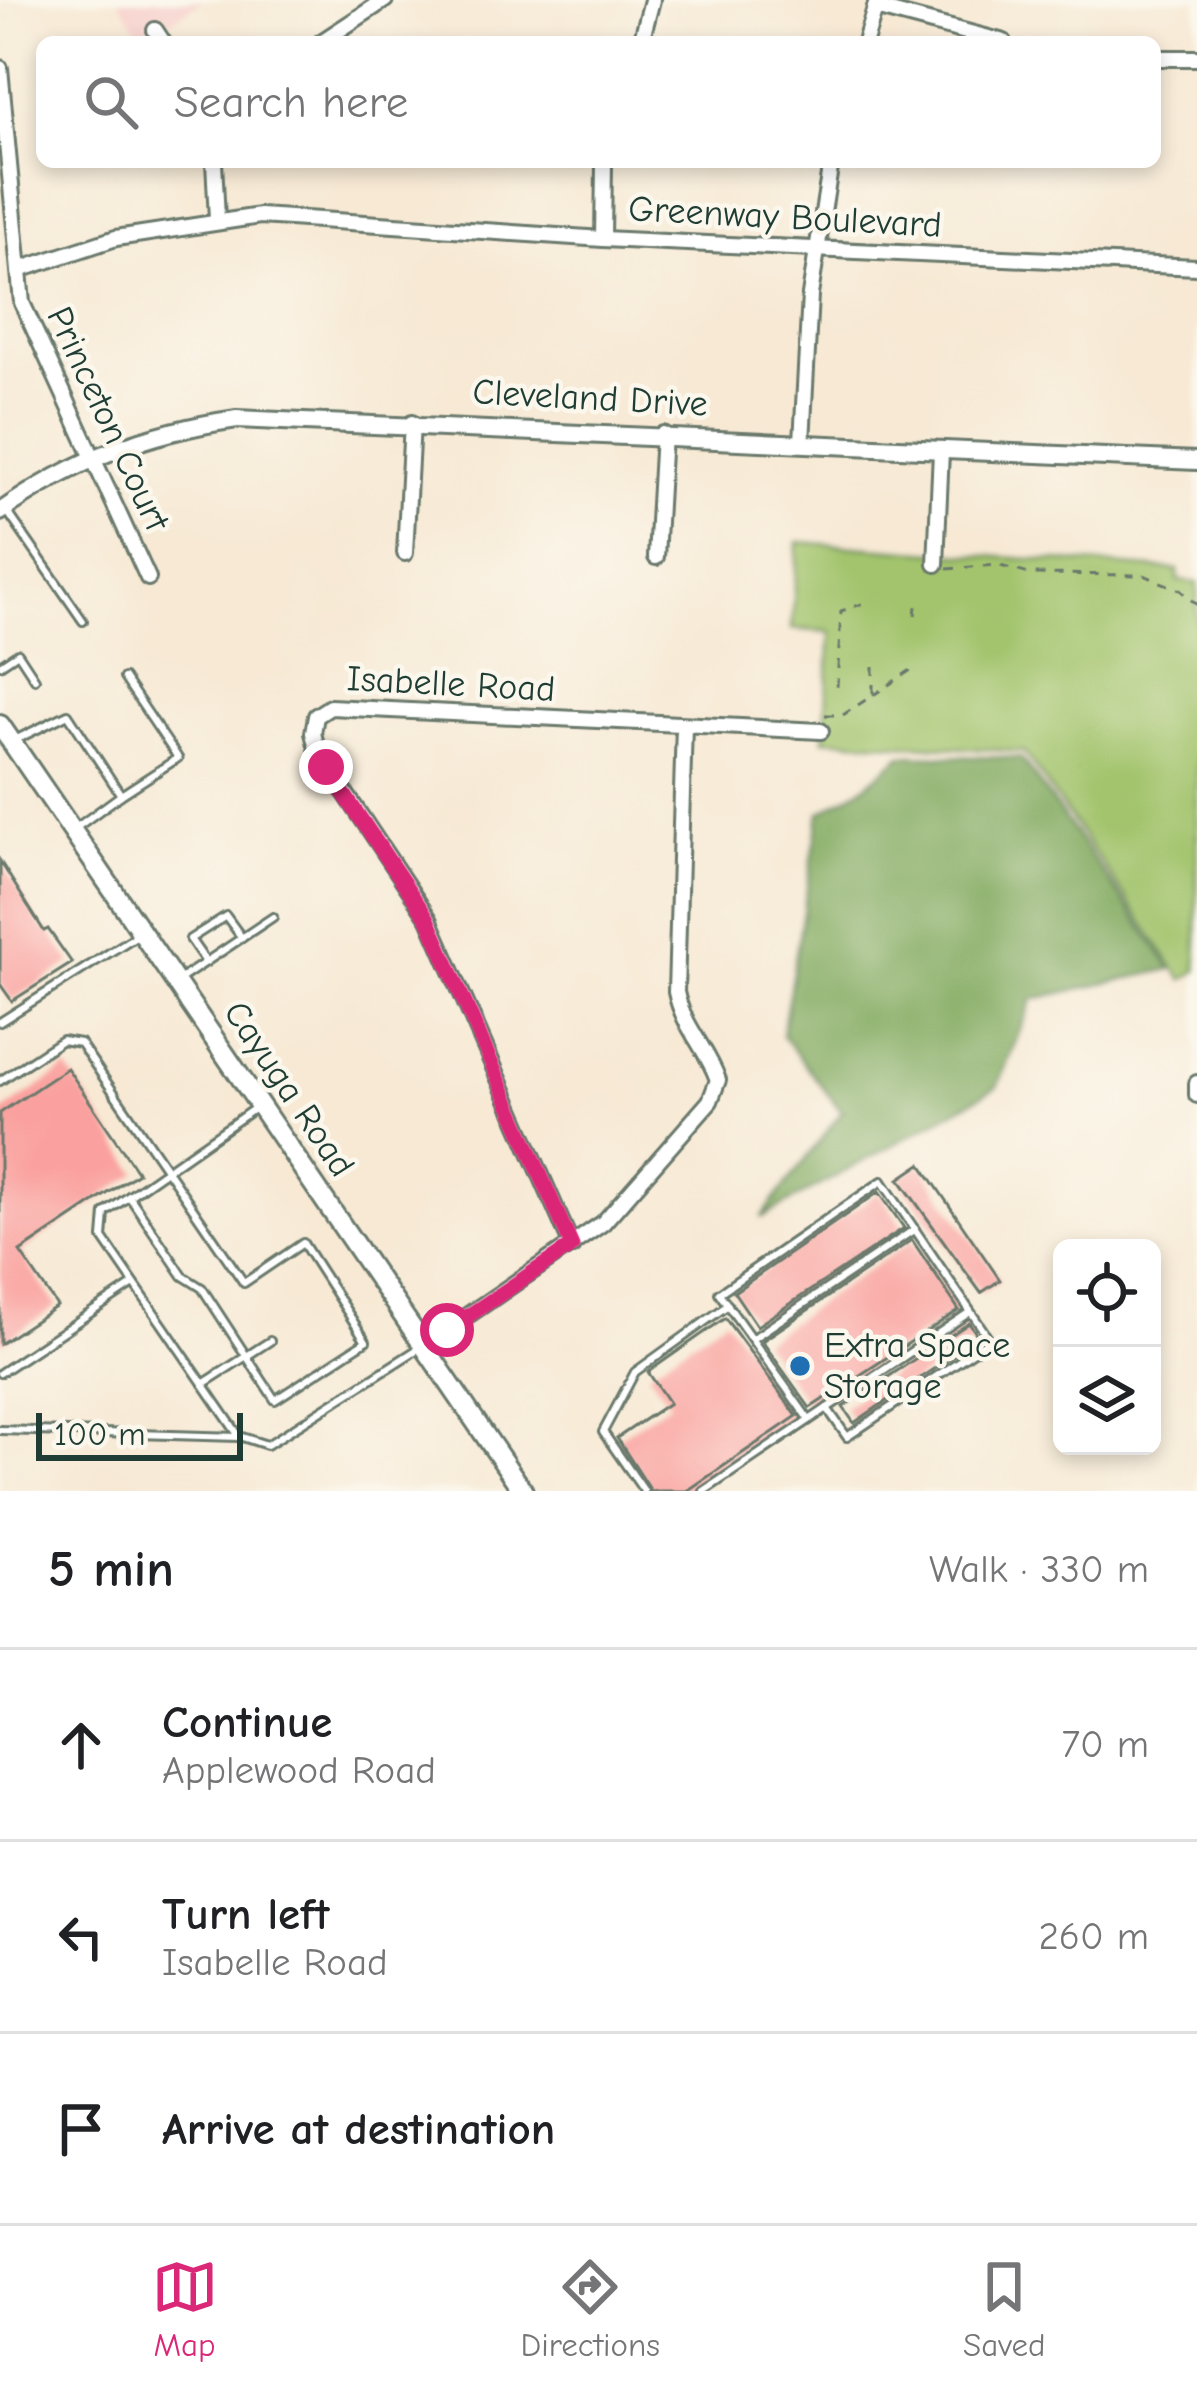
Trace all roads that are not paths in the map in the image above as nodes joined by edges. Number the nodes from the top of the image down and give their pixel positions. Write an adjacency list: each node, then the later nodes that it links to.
1 (385, 0): 4 (street)
2 (652, 0): 5 (street)
3 (876, 4): 6 (street); 7 (street)
4 (330, 36)
5 (642, 36)
6 (867, 36)
7 (984, 36)
8 (1161, 58): 9 (street)
9 (1197, 58)
10 (0, 68): 18 (street, Princeton Court)
11 (214, 168): 14 (street)
12 (604, 168): 15 (street)
13 (831, 168): 16 (street)
14 (217, 219): 15 (street, Greenway Boulevard); 18 (street, Greenway Boulevard)
15 (604, 239): 16 (street, Greenway Boulevard)
16 (818, 250): 17 (street, Greenway Boulevard); 21 (street)
17 (1197, 267)
18 (19, 270): 23 (street, Princeton Court)
19 (412, 423): 20 (street, Cleveland Drive); 23 (street, Cleveland Drive); 26 (street)
20 (664, 434): 21 (street, Cleveland Drive); 27 (street)
21 (802, 442): 22 (street, Cleveland Drive)
22 (941, 451): 24 (street, Cleveland Drive); 28 (street)
23 (91, 457): 25 (street, Cleveland Drive); 29 (street, Princeton Court)
24 (1197, 461)
25 (3, 510): 30 (lane)
26 (405, 553)
27 (656, 557)
28 (941, 566)
29 (148, 578)
30 (83, 621)
31 (0, 665): 32 (lane)
32 (35, 679)
33 (124, 679): 37 (lane)
34 (684, 724): 35 (street, Isabelle Road); 52 (street); 52 (street, Isabelle Road)
35 (821, 731)
36 (6, 734): 37 (lane); 38 (main road, Cayuga Road)
37 (121, 795): 38 (lane)
38 (72, 830): 40 (main road, Cayuga Road)
39 (273, 917): 41 (lane)
40 (142, 932): 43 (main road, Cayuga Road); 44 (lane)
41 (242, 938): 42 (lane); 42 (lane)
42 (206, 962): 43 (lane)
43 (176, 982): 48 (main road, Cayuga Road)
44 (0, 1022)
45 (0, 1081): 49 (lane)
46 (1197, 1083): 47 (street)
47 (1197, 1095)
48 (260, 1105): 49 (lane); 58 (main road, Cayuga Road)
49 (168, 1169): 50 (lane); 59 (lane)
50 (129, 1196): 53 (lane); 59 (lane)
51 (915, 1229): 54 (lane); 55 (lane); 56 (lane)
52 (572, 1246): 58 (street)
53 (134, 1284): 60 (lane); 61 (lane)
54 (728, 1305): 56 (lane); 67 (lane)
55 (971, 1311): 62 (lane); 62 (lane)
56 (752, 1339): 63 (lane)
57 (270, 1341): 59 (lane)
58 (424, 1345): 65 (lane); 66 (main road, Cayuga Road)
59 (246, 1356): 61 (lane)
60 (0, 1373)
61 (202, 1384): 65 (lane)
62 (827, 1408): 63 (lane)
63 (809, 1420): 68 (lane)
64 (0, 1430): 65 (lane)
65 (239, 1437)
66 (523, 1491)
67 (644, 1491)
68 (704, 1491)

